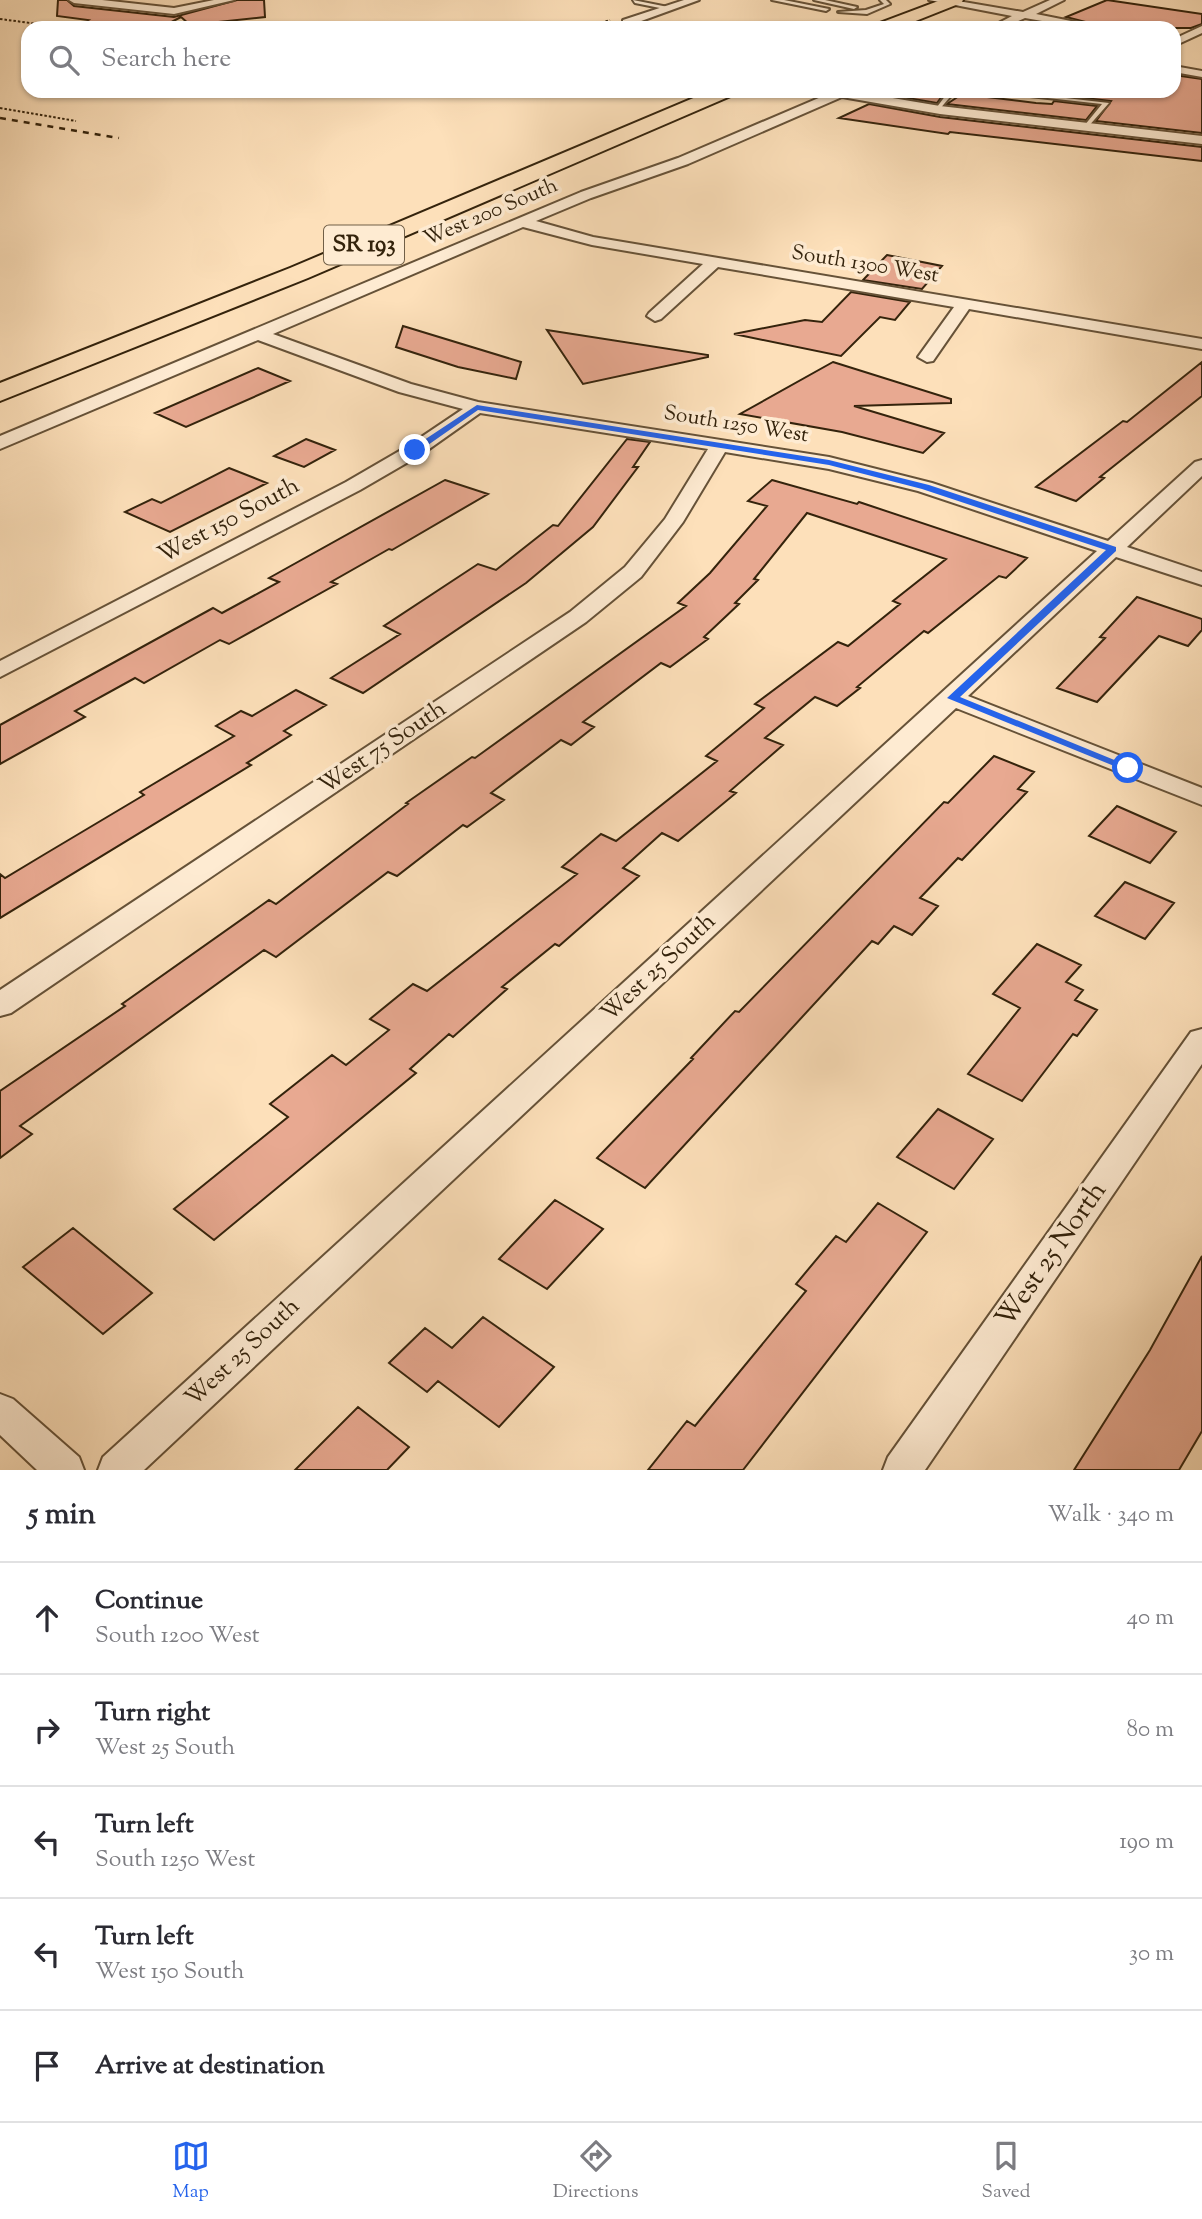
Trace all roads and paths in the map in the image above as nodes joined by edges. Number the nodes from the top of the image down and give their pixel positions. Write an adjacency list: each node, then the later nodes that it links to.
1 (74, 0): 2 (street)
2 (229, 0)
3 (638, 0): 10 (lane)
4 (694, 0): 10 (street)
5 (775, 0): 11 (lane)
6 (817, 0): 13 (lane)
7 (883, 0): 13 (lane)
8 (1059, 0): 14 (street)
9 (946, 1): 14 (street); 17 (main road)
10 (670, 8): 16 (street)
11 (826, 9)
12 (841, 12): 13 (lane)
13 (867, 12)
14 (1024, 15): 18 (street); 19 (street)
15 (0, 19): 20 (path)
16 (630, 21)
17 (899, 21)
18 (1010, 21)
19 (1060, 21)
20 (21, 22)
21 (1202, 29): 22 (street)
22 (1181, 38)
23 (1181, 70): 24 (street)
24 (1202, 74)
25 (710, 98): 42 (main road, SR 193)
26 (828, 98): 35 (street, West 200 South)
27 (873, 98): 31 (street)
28 (946, 98): 31 (lane)
29 (1056, 98): 33 (lane)
30 (0, 108): 32 (path)
31 (936, 110): 33 (street)
32 (76, 121)
33 (1087, 126): 34 (street)
34 (1202, 140)
35 (522, 222): 36 (street, South 1300 West); 39 (street, West 200 South)
36 (715, 261): 37 (street, South 1300 West); 38 (street)
37 (965, 303): 40 (street, South 1300 West); 41 (street)
38 (655, 316)
39 (258, 334): 43 (street, South 1250 West); 44 (street, West 200 South)
40 (1202, 344)
41 (927, 357)
42 (0, 393)
43 (477, 407): 45 (street, South 1250 West); 49 (street, West 150 South)
44 (0, 443)
45 (720, 445): 47 (street, South 1250 West); 52 (street, West 75 South)
46 (1202, 466): 47 (street, West 25 South)
47 (1113, 549): 48 (street, South 1250 West); 50 (street, West 25 South)
48 (1202, 579)
49 (0, 670)
50 (952, 698): 51 (street); 56 (street, West 25 South)
51 (1202, 797)
52 (0, 1006)
53 (1202, 1040): 57 (street, West 25 North)
54 (0, 1412): 55 (street)
55 (65, 1470)
56 (117, 1470)
57 (902, 1470)

